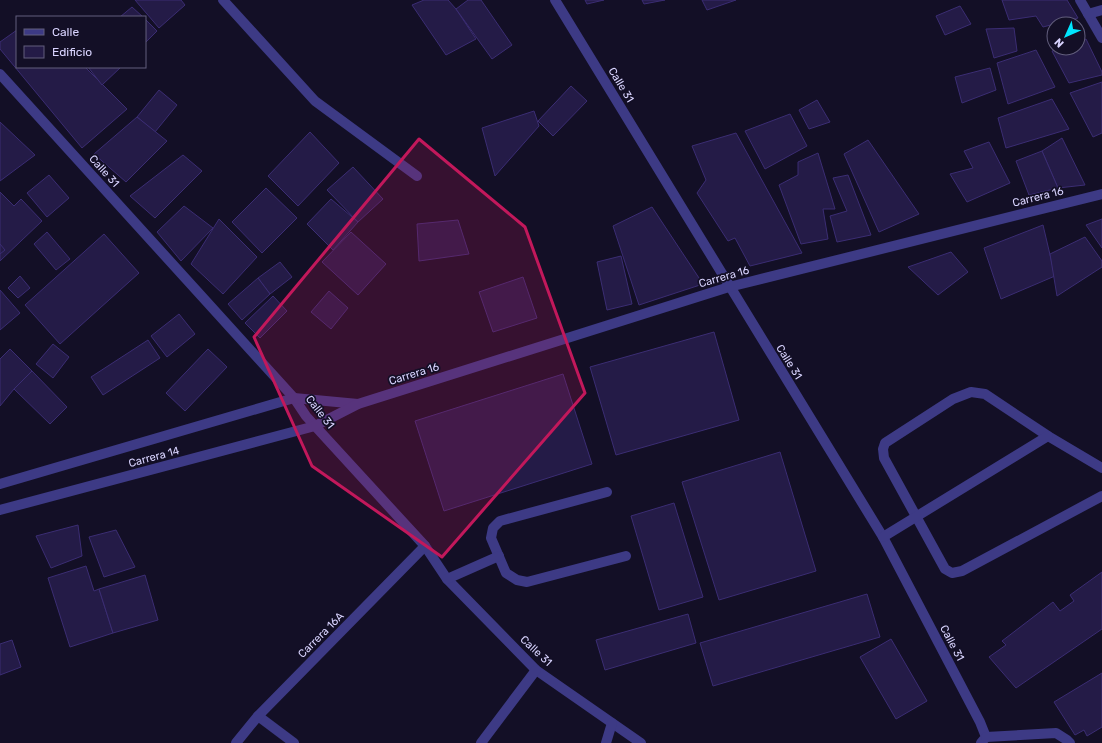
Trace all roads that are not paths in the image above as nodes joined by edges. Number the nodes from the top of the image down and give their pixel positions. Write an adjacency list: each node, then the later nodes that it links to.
1 (223, 0): 8 (street)
2 (555, 0): 10 (street, Calle 31)
3 (1080, 0): 5 (street)
4 (1102, 10): 5 (street)
5 (1088, 14): 6 (street)
6 (1102, 38)
7 (0, 74): 11 (street, Calle 31)
8 (417, 176)
9 (1102, 194): 10 (street, Carrera 16)
10 (729, 287): 12 (street, Carrera 16); 21 (street, Calle 31)
11 (294, 398): 12 (street, Carrera 16); 13 (street, Calle 31); 16 (street, Carrera 14)
12 (358, 404): 13 (street, Carrera 16)
13 (315, 426): 19 (street, Carrera 14); 22 (street, Calle 31)
14 (1048, 436): 15 (street); 20 (street); 20 (street)
15 (1102, 468)
16 (2, 481)
17 (606, 492): 23 (street)
18 (1102, 496): 20 (street)
19 (0, 510)
20 (916, 517): 21 (street)
21 (883, 537): 29 (street, Calle 31)
22 (425, 546): 25 (street, Calle 31); 27 (street, Carrera 16A)
23 (499, 556): 24 (street); 25 (street)
24 (626, 556)
25 (447, 579): 26 (street, Calle 31)
26 (536, 670): 28 (street, Calle 31); 32 (street)
27 (258, 716): 30 (street, Carrera 16A); 31 (street)
28 (612, 723): 33 (street); 34 (street, Calle 31)
29 (984, 740): 35 (street)
30 (236, 743)
31 (294, 743)
32 (481, 743)
33 (606, 743)
34 (641, 743)
35 (1070, 743)

